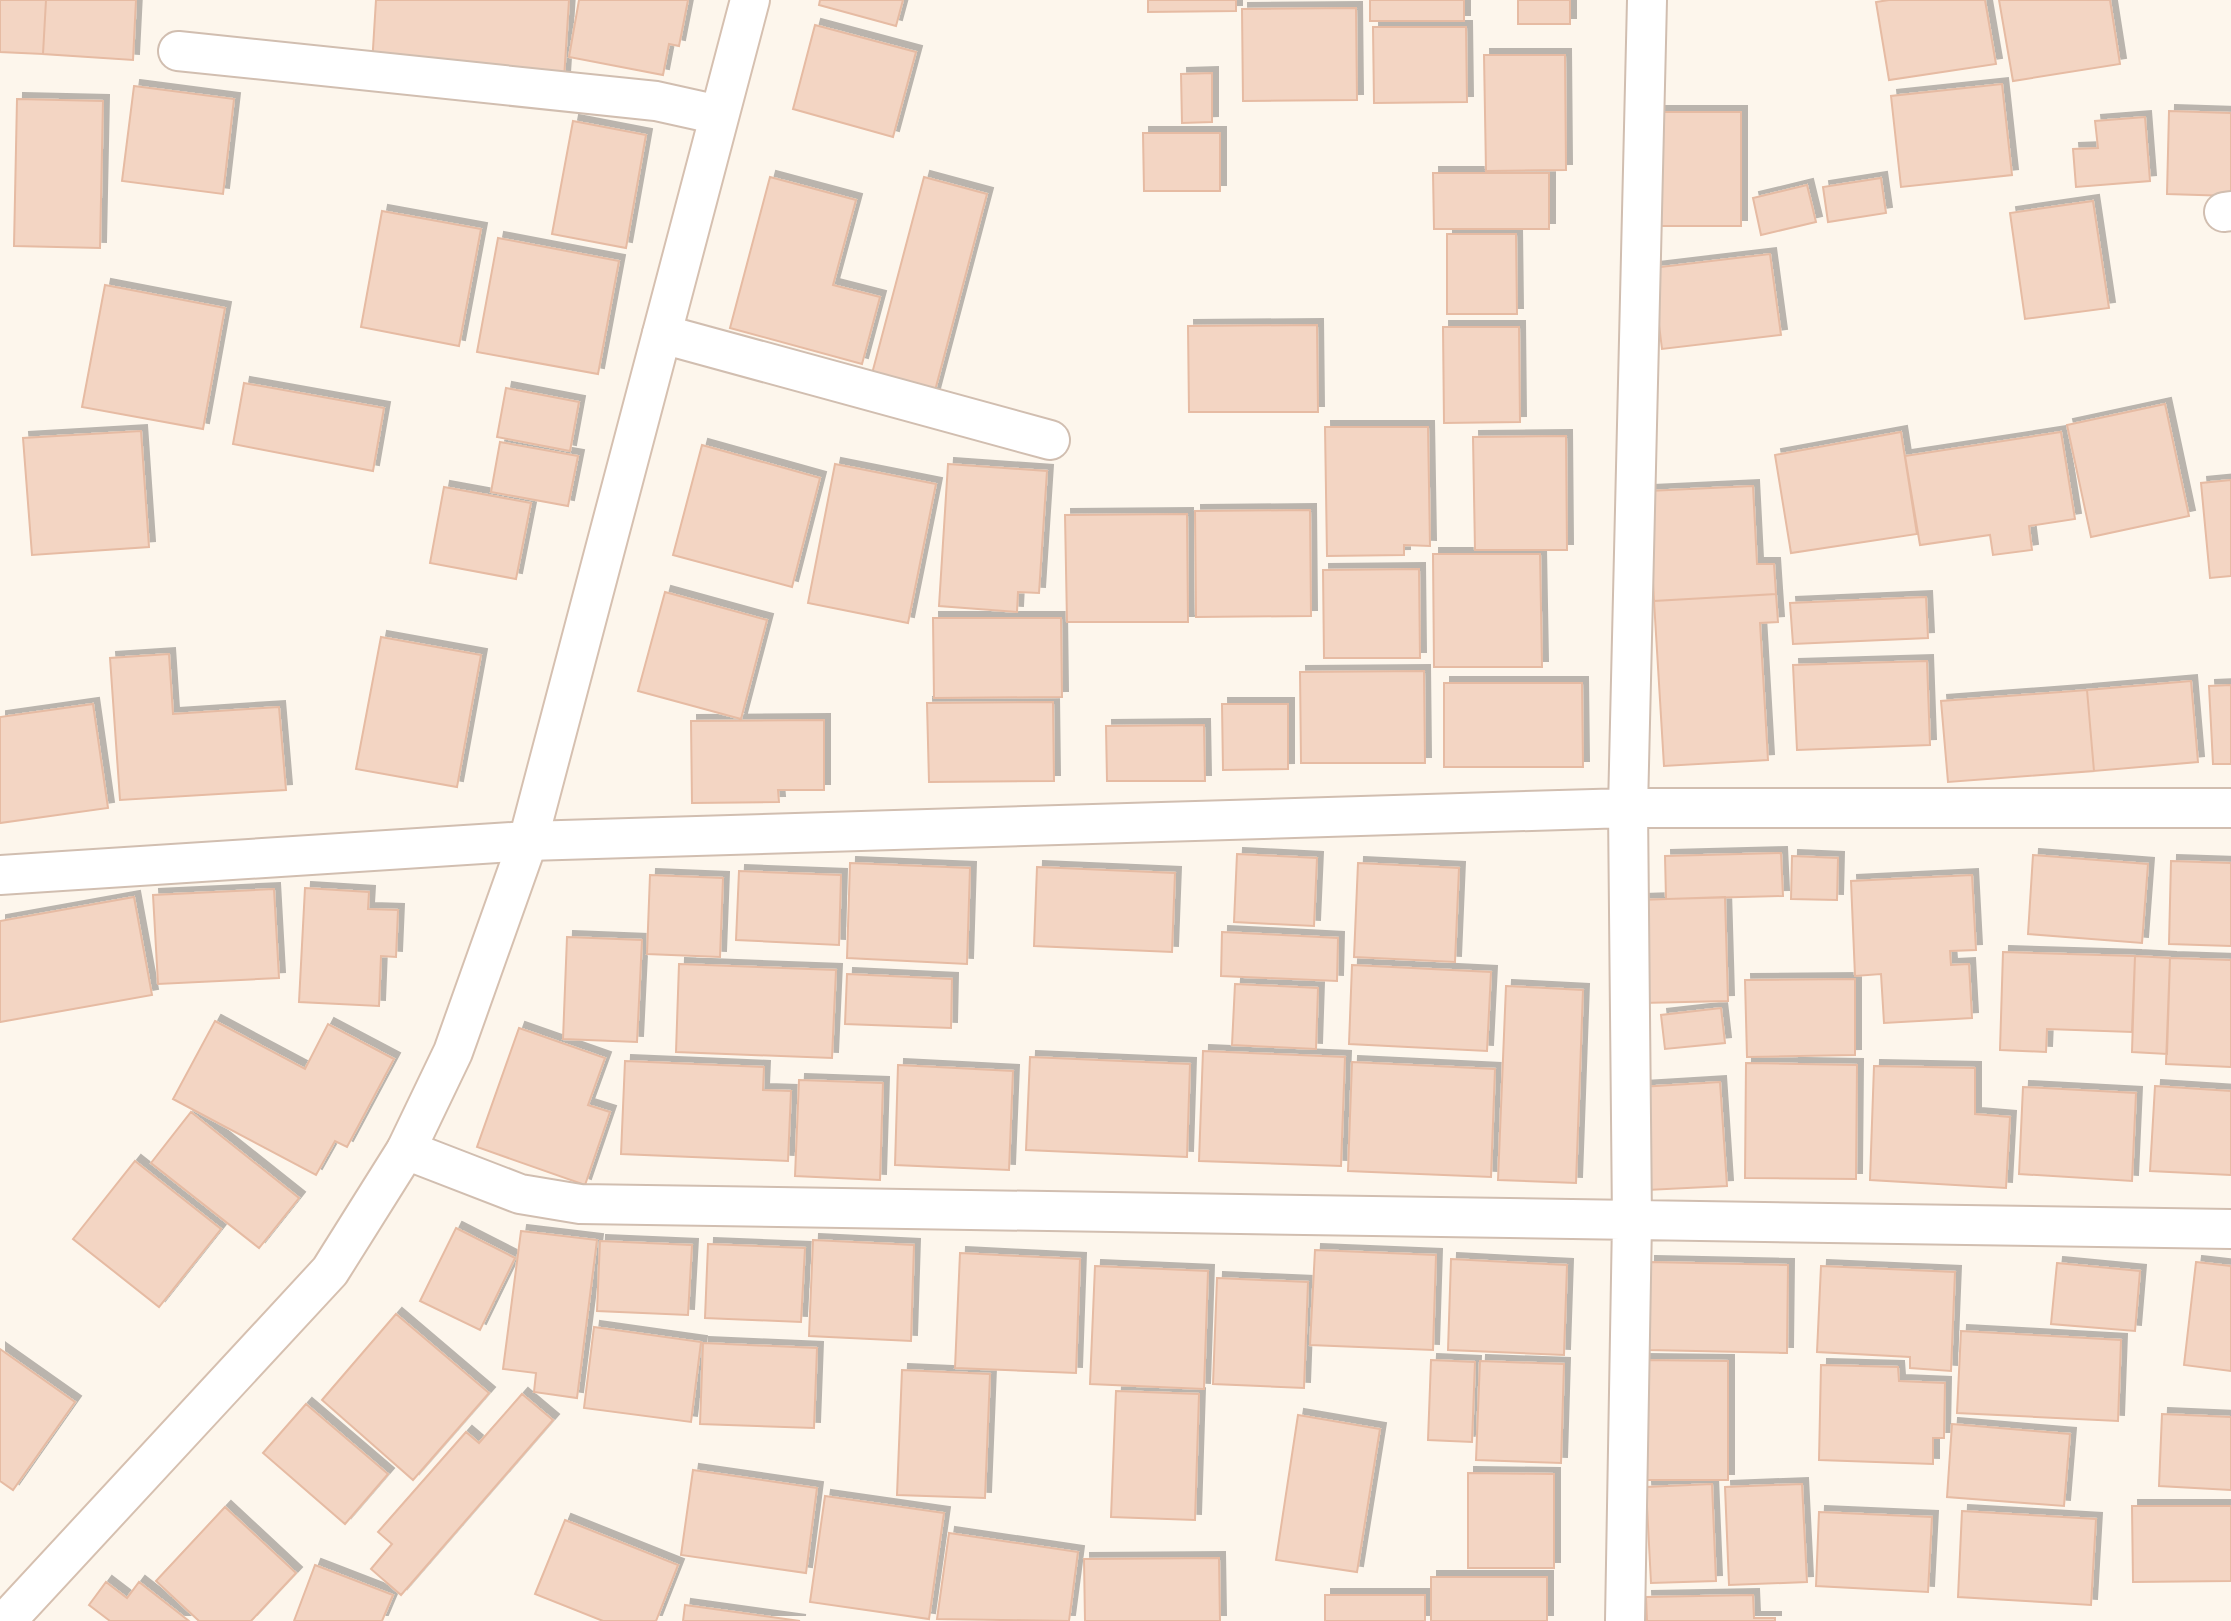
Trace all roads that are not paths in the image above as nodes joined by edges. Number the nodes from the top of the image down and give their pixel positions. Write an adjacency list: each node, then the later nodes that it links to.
1 (750, 0): 4 (street)
2 (1647, 0): 7 (street)
3 (178, 51): 4 (street)
4 (719, 115): 5 (street)
5 (662, 334): 6 (street); 9 (street)
6 (1050, 440)
7 (1628, 808): 8 (street); 9 (street); 12 (street)
8 (2231, 808)
9 (528, 841): 10 (street); 11 (street)
10 (0, 875)
11 (406, 1150): 12 (street); 14 (street)
12 (1632, 1221): 13 (street); 15 (street)
13 (2231, 1229)
14 (6, 1621)
15 (1626, 1621)

